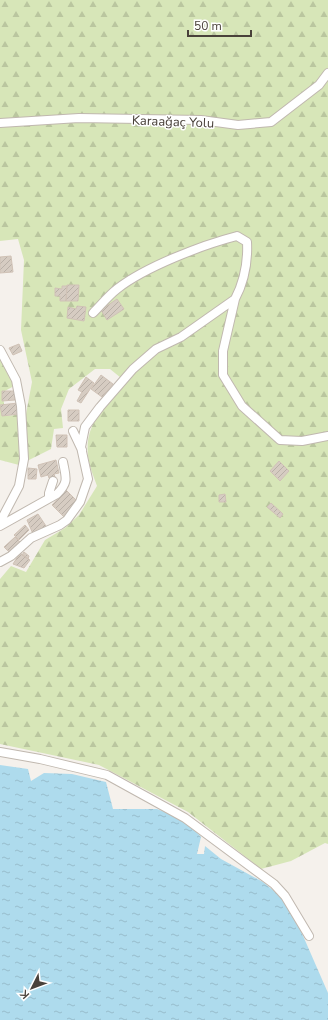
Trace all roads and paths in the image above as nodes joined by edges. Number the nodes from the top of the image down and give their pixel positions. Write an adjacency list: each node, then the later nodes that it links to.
1 (328, 73): 2 (street, Karaağaç Yolu)
2 (0, 123)
3 (235, 298): 4 (street); 7 (street); 8 (street)
4 (93, 313)
5 (0, 350): 12 (street)
6 (73, 431): 8 (street)
7 (328, 436)
8 (82, 450): 14 (street)
9 (63, 462): 11 (street)
10 (54, 481): 11 (street)
11 (49, 498): 13 (street)
12 (0, 522)
13 (0, 526)
14 (0, 562)
15 (0, 752): 16 (street)
16 (309, 936)

